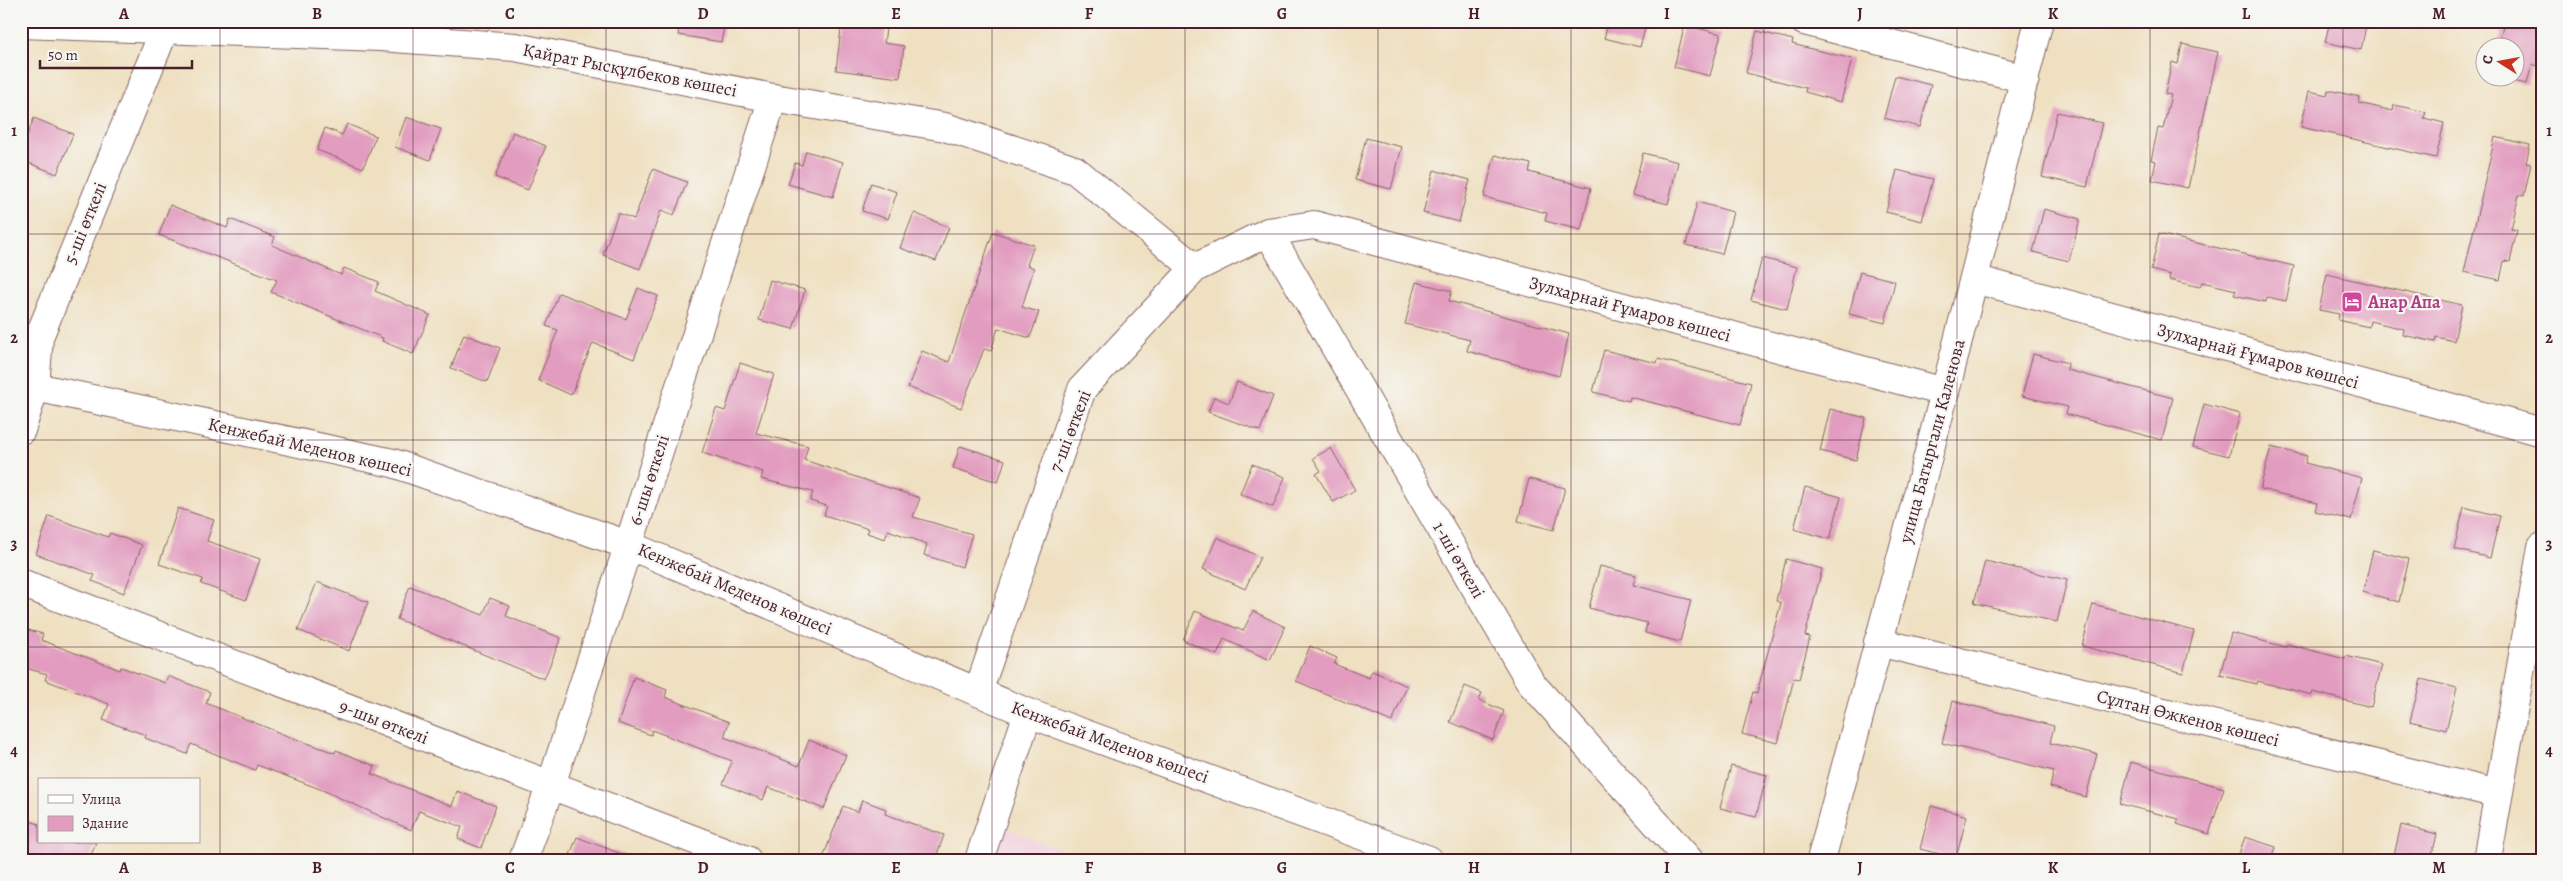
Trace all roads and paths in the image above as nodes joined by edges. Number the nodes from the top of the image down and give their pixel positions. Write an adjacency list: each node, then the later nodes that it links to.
1 (1804, 21): 6 (street)
2 (2039, 21): 6 (street, улица Батыргали Каленова)
3 (21, 24): 4 (street, Қайрат Рысқұлбеков көшесі)
4 (166, 25): 5 (street, Қайрат Рысқұлбеков көшесі); 12 (street, 5-ші өткелі)
5 (383, 29): 7 (street, Қайрат Рысқұлбеков көшесі)
6 (2025, 79): 11 (street, улица Батыргали Каленова)
7 (773, 98): 10 (street, Қайрат Рысқұлбеков көшесі); 16 (street, 6-шы өткелі)
8 (1314, 225): 9 (street, 7-ші өткелі); 13 (street, Зулхарнай Ғұмаров көшесі)
9 (1268, 232): 10 (street, 7-ші өткелі); 28 (street, 1-ші өткелі)
10 (1195, 268): 20 (street, 7-ші өткелі)
11 (1974, 279): 13 (street, улица Батыргали Каленова); 15 (street, Зулхарнай Ғұмаров көшесі)
12 (28, 386): 14 (street, 5-ші өткелі); 16 (street, Кенжебай Меденов көшесі)
13 (1945, 392): 19 (street, улица Батыргали Каленова)
14 (21, 430)
15 (2542, 432)
16 (628, 544): 20 (street, Кенжебай Меденов көшесі); 22 (street, 6-шы өткелі)
17 (2542, 547): 23 (street)
18 (21, 583): 22 (street, 9-шы өткелі)
19 (1878, 642): 23 (street, Сұлтан Өжкенов көшесі); 29 (street, улица Батыргали Каленова)
20 (978, 692): 21 (street, Кенжебай Меденов көшесі)
21 (1028, 713): 26 (street); 27 (street, Кенжебай Меденов көшесі)
22 (550, 785): 24 (street, 6-шы өткелі); 25 (street, 9-шы өткелі)
23 (2498, 794): 30 (street)
24 (523, 860)
25 (747, 860)
26 (979, 860)
27 (1430, 860)
28 (1689, 860)
29 (1821, 860)
30 (2486, 860)

